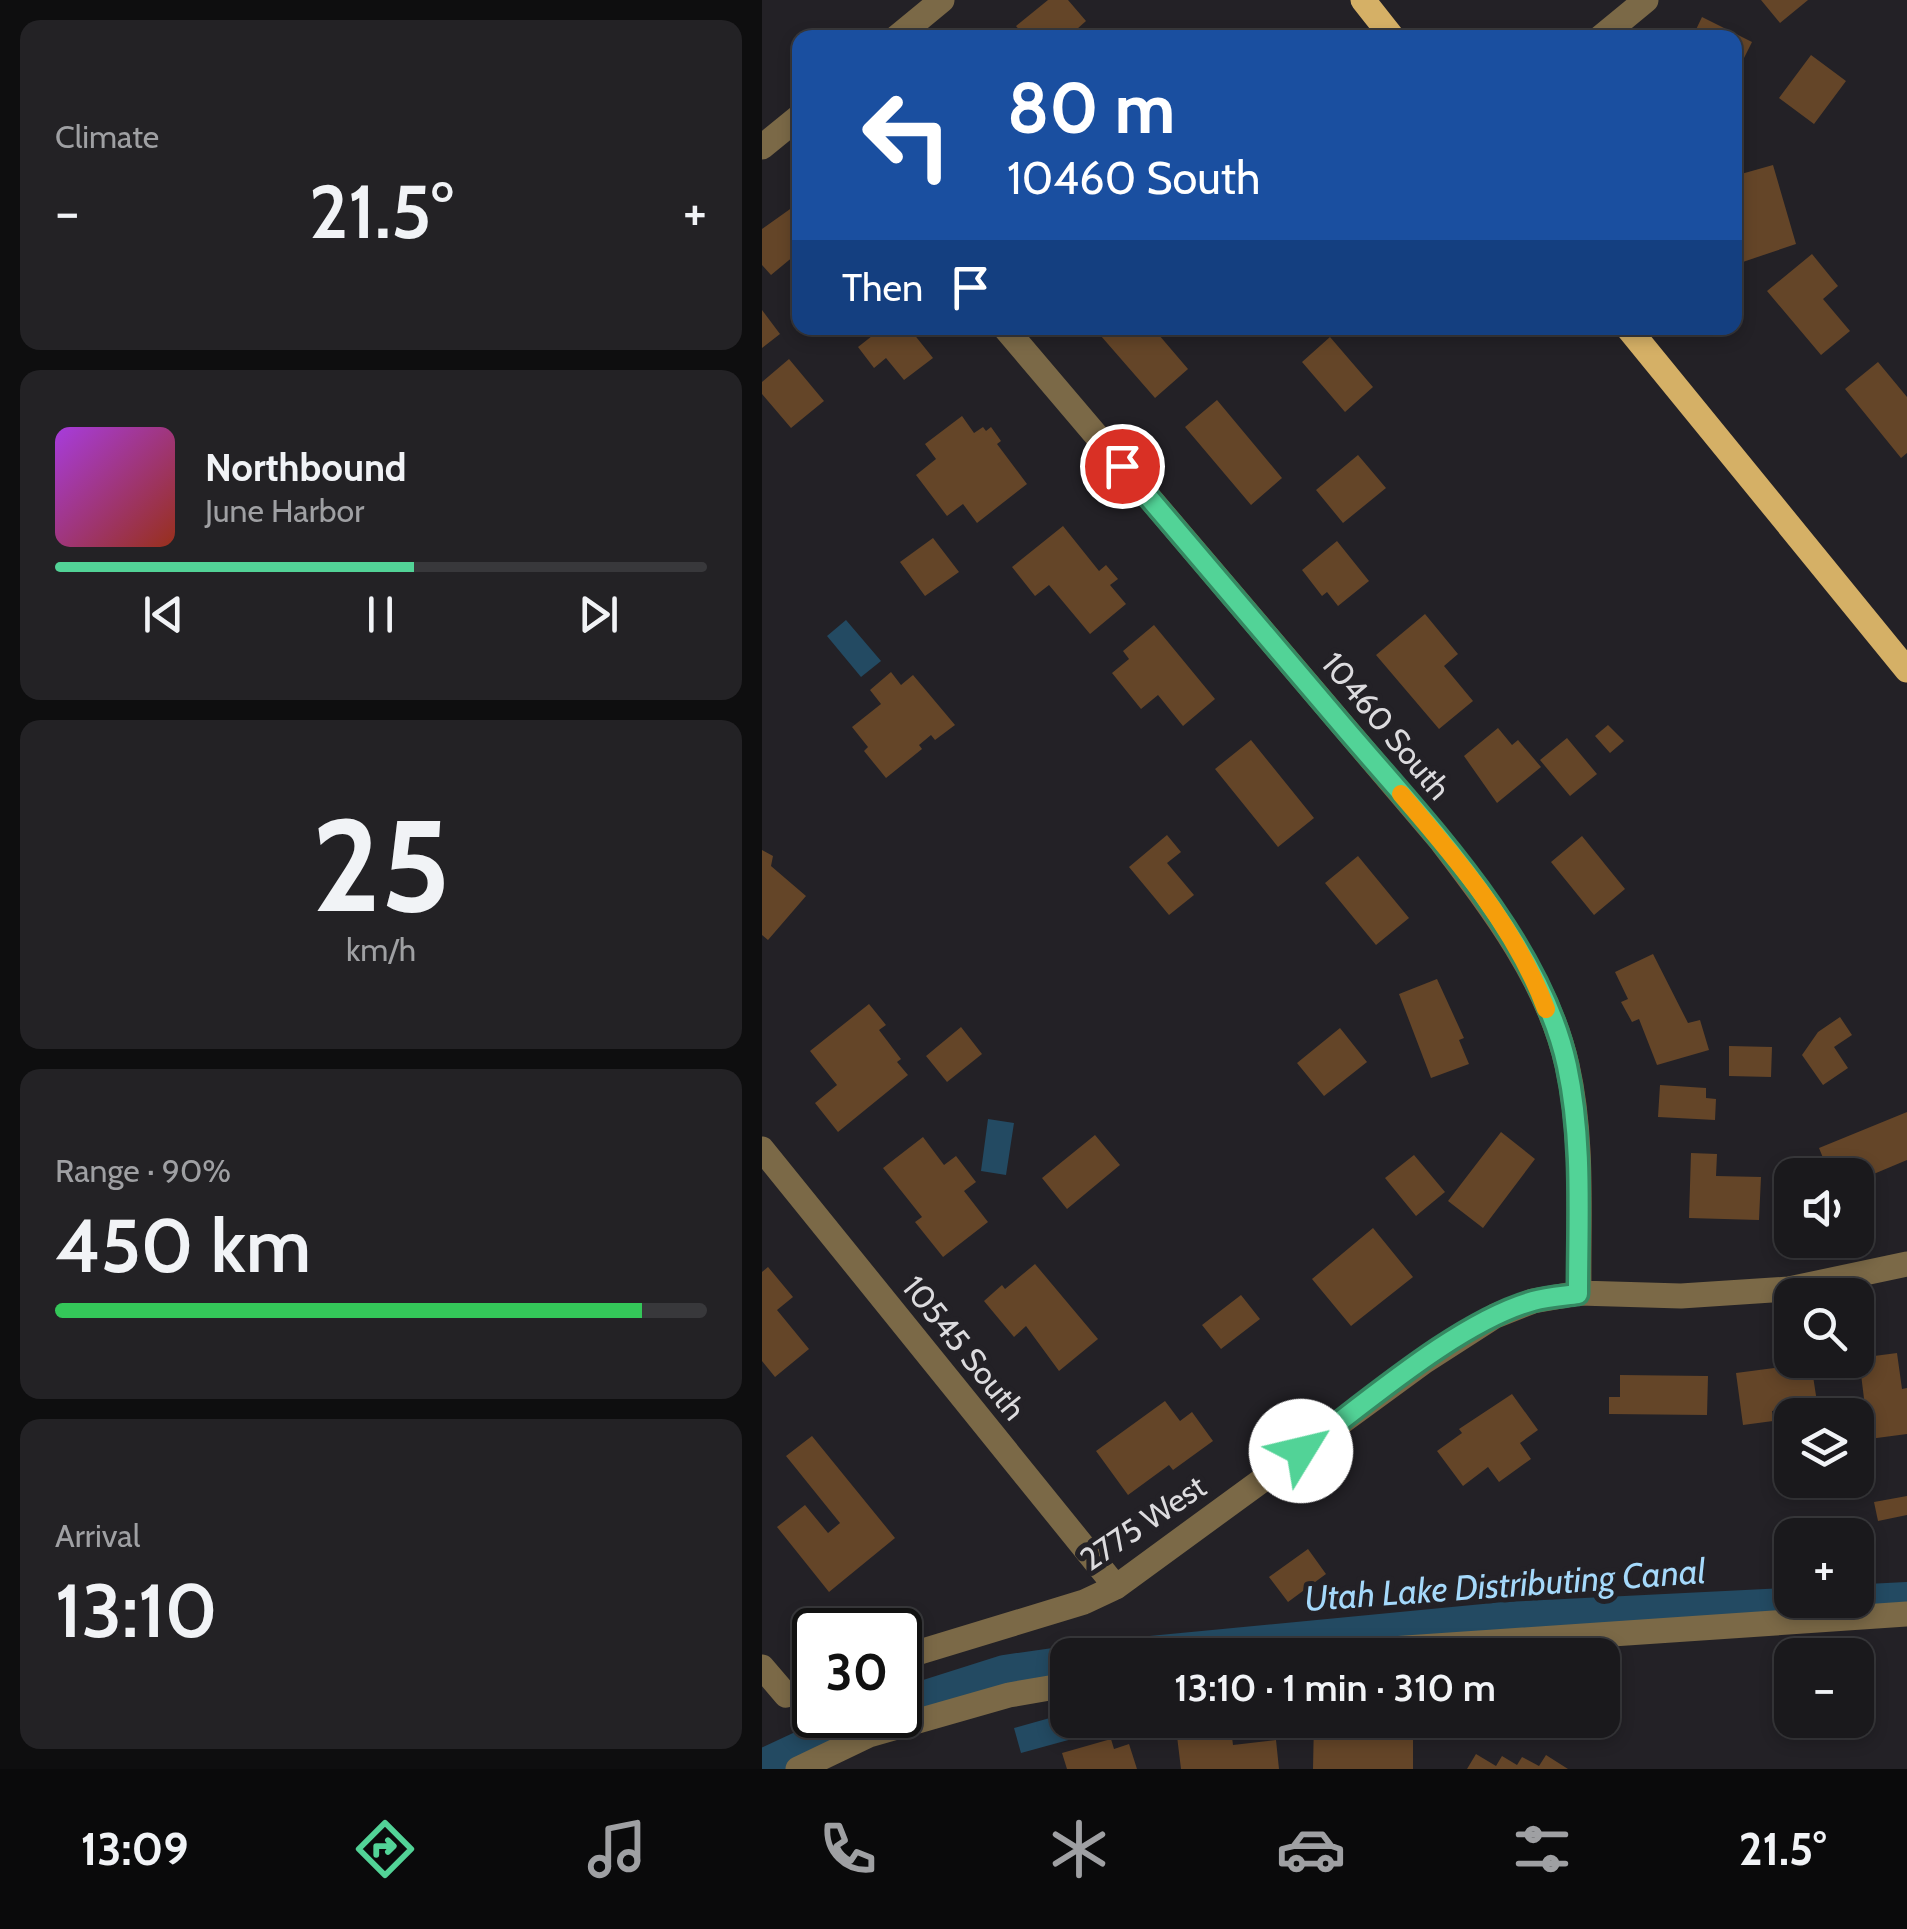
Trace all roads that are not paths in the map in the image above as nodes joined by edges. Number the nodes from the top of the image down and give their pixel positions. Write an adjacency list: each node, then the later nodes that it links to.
1 (942, 0): 4 (street)
2 (1362, 0): 5 (main road)
3 (1646, 0): 6 (street)
4 (906, 30)
5 (1386, 30)
6 (1610, 30)
7 (792, 122): 8 (street)
8 (762, 146)
9 (1011, 335): 14 (street, 10460 South)
10 (1634, 335): 11 (main road)
11 (1906, 670)
12 (762, 1149): 15 (street, 10545 South)
13 (1906, 1264): 14 (street, 2775 West)
14 (1578, 1294): 15 (street, 2775 West)
15 (1116, 1587): 18 (street, 2775 West)
16 (1906, 1614): 17 (street)
17 (1552, 1638)
18 (922, 1651)
19 (762, 1667): 21 (street)
20 (1050, 1688): 22 (street)
21 (792, 1693)
22 (798, 1769)

